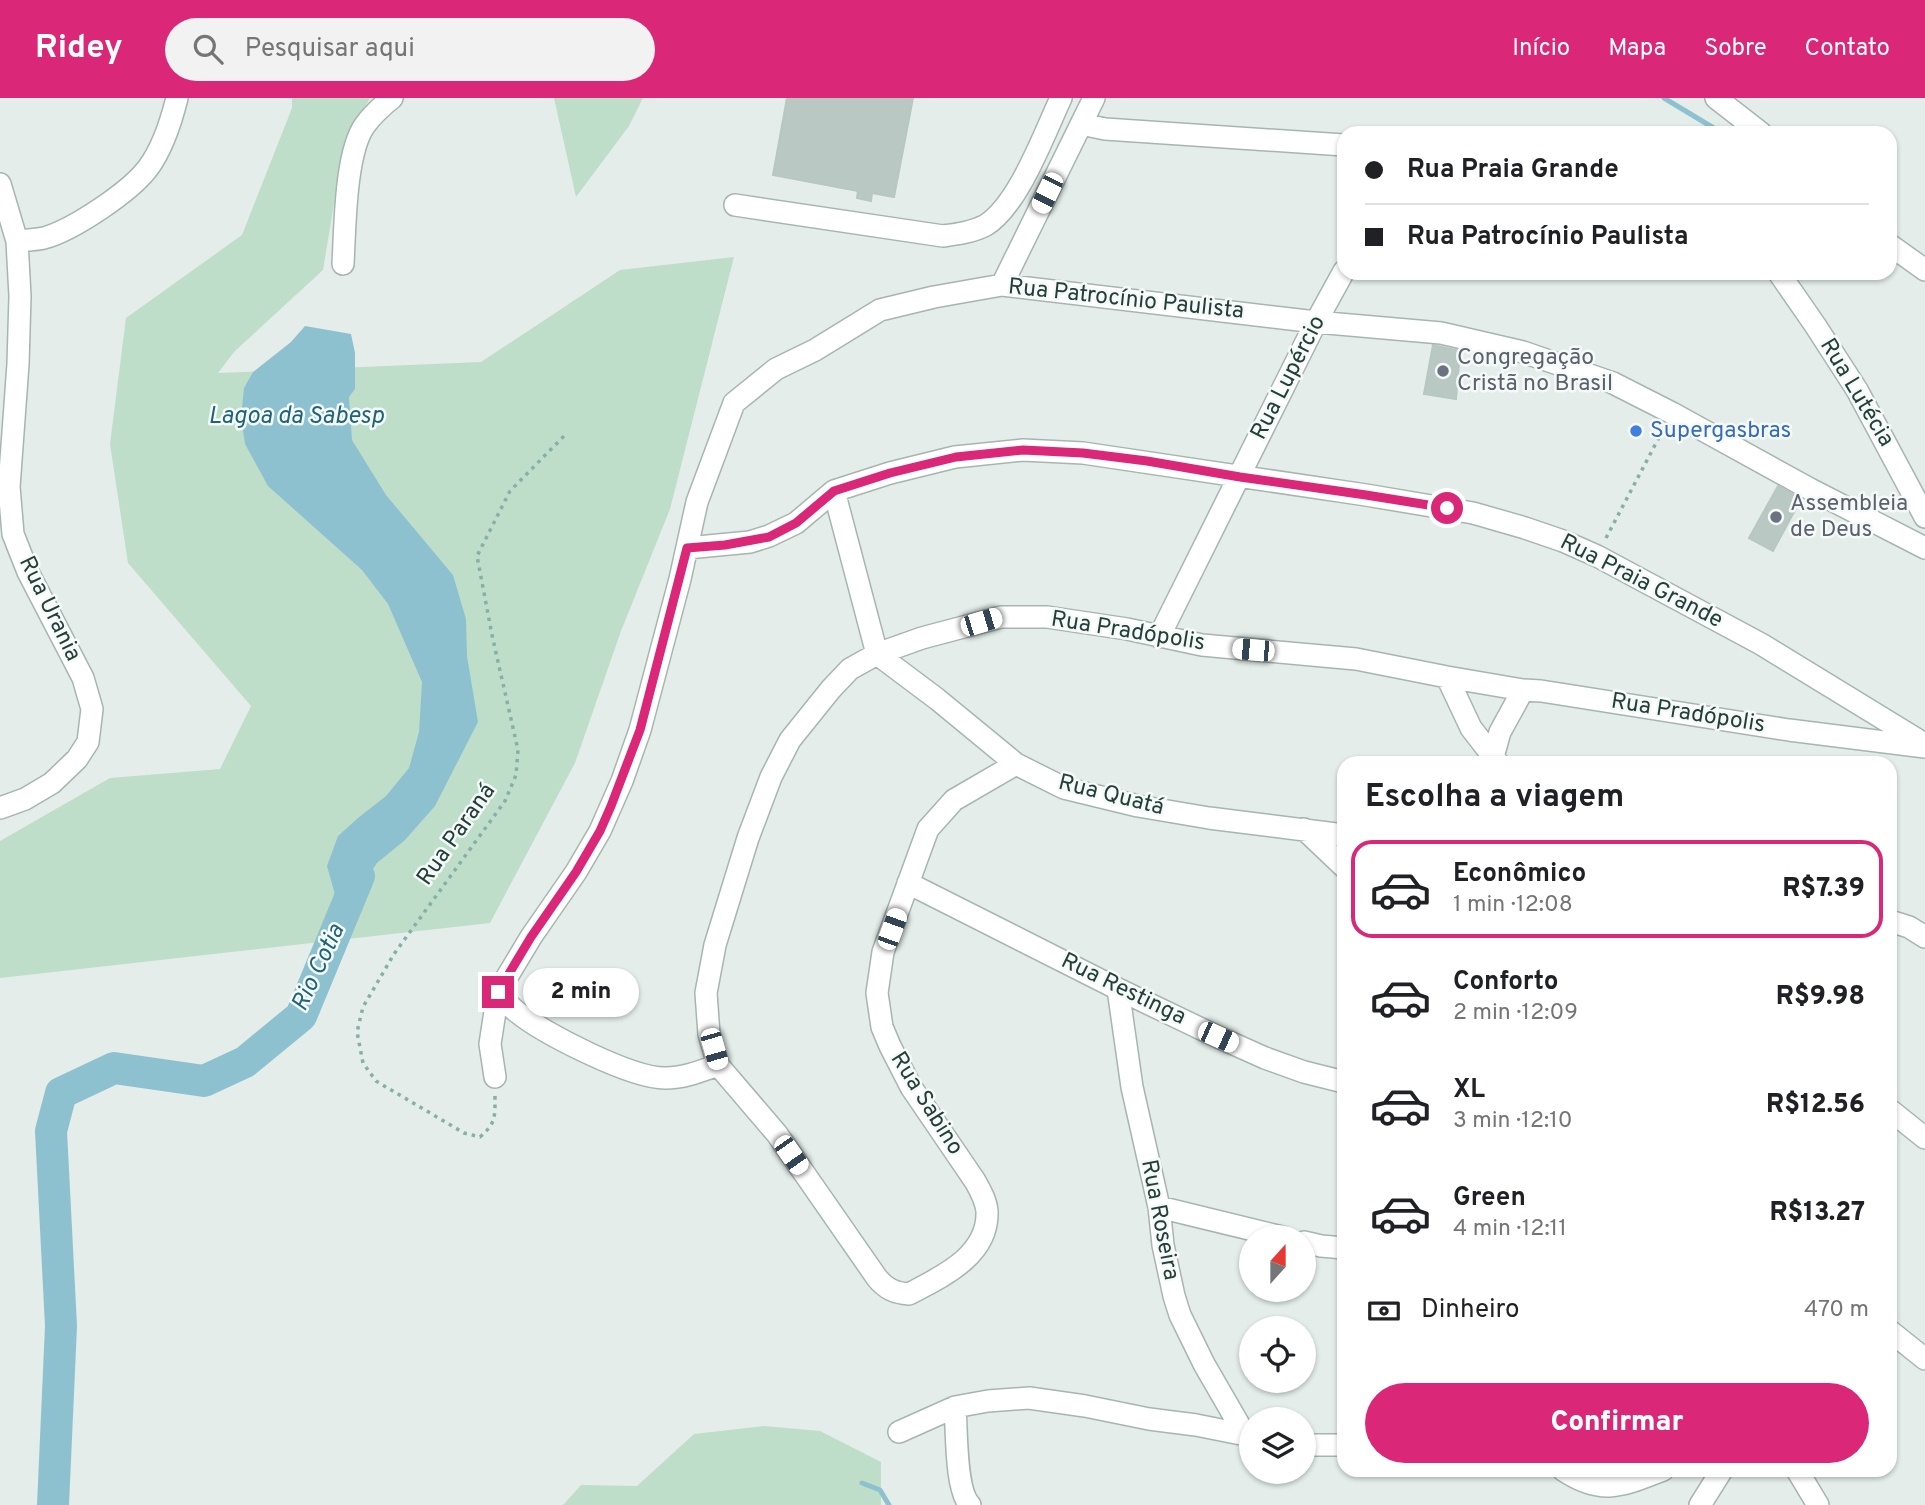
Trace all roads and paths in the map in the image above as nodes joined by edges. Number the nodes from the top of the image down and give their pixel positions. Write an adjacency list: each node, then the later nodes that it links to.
1 (177, 98): 11 (street)
2 (392, 98): 13 (street)
3 (1061, 98): 10 (street)
4 (1094, 98): 6 (street)
5 (1716, 98): 7 (street)
6 (1081, 124): 8 (street); 17 (street)
7 (1752, 126)
8 (1337, 145)
9 (0, 184): 11 (street, Rua Urania)
10 (735, 205)
11 (17, 241): 35 (street, Rua Urania)
12 (1897, 250): 14 (street)
13 (343, 264)
14 (1925, 270)
15 (1339, 280): 18 (street, Rua Lupércio)
16 (1784, 280): 23 (street, Rua Lutécia)
17 (1002, 285): 18 (street, Rua Patrocínio Paulista); 24 (street, Rua Patrocínio Paulista)
18 (1316, 322): 19 (street, Rua Patrocínio Paulista); 21 (street, Rua Lupércio)
19 (1672, 413): 25 (street, Rua Patrocínio Paulista); 26 (path)
20 (566, 434): 45 (path, Rua Paraná)
21 (1240, 477): 22 (street, Rua Praia Grande); 26 (street, Rua Praia Grande); 27 (street, Rua Lupércio)
22 (834, 491): 24 (street, Rua Praia Grande); 28 (street)
23 (1925, 517)
24 (687, 548): 43 (street, Rua Patrocínio Paulista)
25 (1925, 548)
26 (1597, 556): 31 (street, Rua Praia Grande)
27 (1159, 637): 28 (street, Rua Pradópolis); 29 (street, Rua Pradópolis)
28 (877, 654): 34 (street, Rua Quatá); 44 (street, Rua Pradópolis)
29 (1447, 677): 30 (street, Rua Pradópolis); 32 (street)
30 (1523, 690): 31 (street, Rua Pradópolis); 33 (street)
31 (1925, 746)
32 (1493, 756)
33 (1497, 756)
34 (1016, 764): 36 (street, Rua Quatá); 39 (street, Rua Sabino)
35 (0, 808)
36 (1304, 829): 37 (street, Rua Quatá); 38 (street)
37 (1337, 834)
38 (1337, 860)
39 (908, 883): 42 (street, Rua Restinga); 44 (street, Rua Sabino)
40 (1897, 923): 41 (street)
41 (1925, 937)
42 (1118, 989): 46 (street, Rua Restinga); 49 (street, Rua Roseira)
43 (498, 992): 44 (street); 45 (street)
44 (718, 1065)
45 (495, 1077)
46 (1337, 1080)
47 (1897, 1116): 48 (street)
48 (1925, 1138)
49 (1159, 1207): 50 (street); 56 (street, Rua Roseira)
50 (1239, 1227)
51 (1316, 1246): 52 (street)
52 (1337, 1248)
53 (1897, 1337): 54 (street)
54 (1925, 1359)
55 (955, 1407): 57 (street); 58 (street); 65 (street)
56 (1239, 1420)
57 (899, 1432)
58 (1239, 1433)
59 (1316, 1445): 60 (street)
60 (1337, 1445)
61 (1575, 1477): 62 (street)
62 (1642, 1477)
63 (1717, 1477): 66 (street)
64 (1801, 1477): 67 (street)
65 (970, 1505)
66 (1699, 1505)
67 (1818, 1505)

